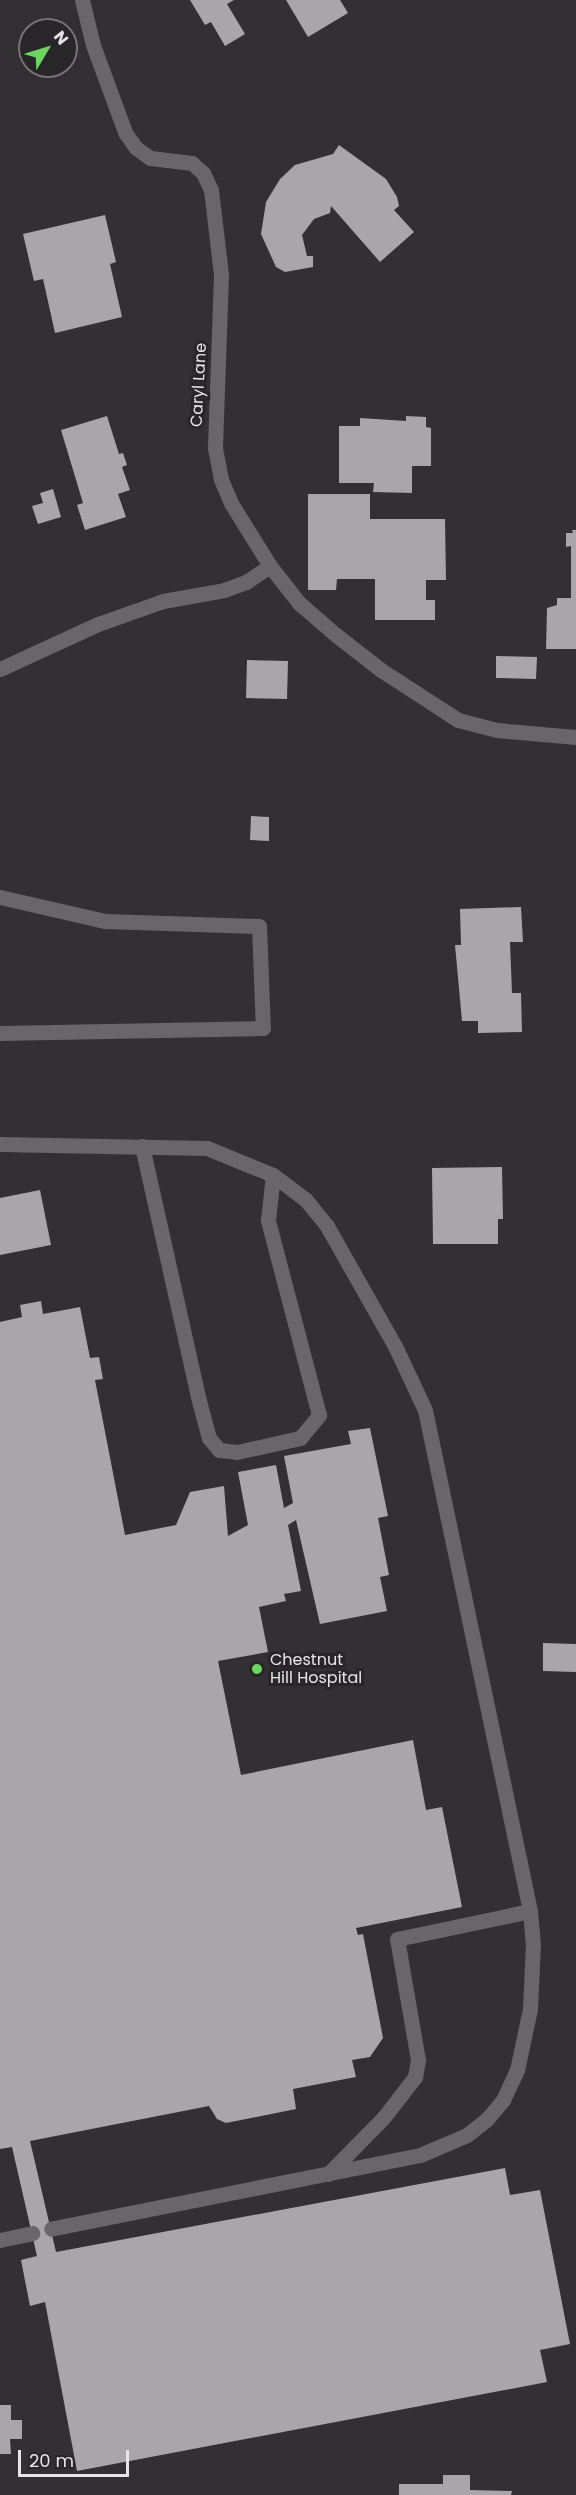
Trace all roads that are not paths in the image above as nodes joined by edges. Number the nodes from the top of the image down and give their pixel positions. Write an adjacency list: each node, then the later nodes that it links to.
1 (82, 0): 2 (street, Caryl Lane)
2 (270, 566): 3 (street); 4 (street, Caryl Lane)
3 (0, 669)
4 (576, 737)
5 (0, 897): 6 (street)
6 (0, 1033)
7 (0, 1144): 8 (street)
8 (142, 1146): 9 (street); 9 (street)
9 (273, 1175): 10 (street)
10 (530, 1911): 11 (street); 11 (street)
11 (328, 2174): 12 (street)
12 (51, 2229)
13 (32, 2233): 14 (street)
14 (0, 2240)

